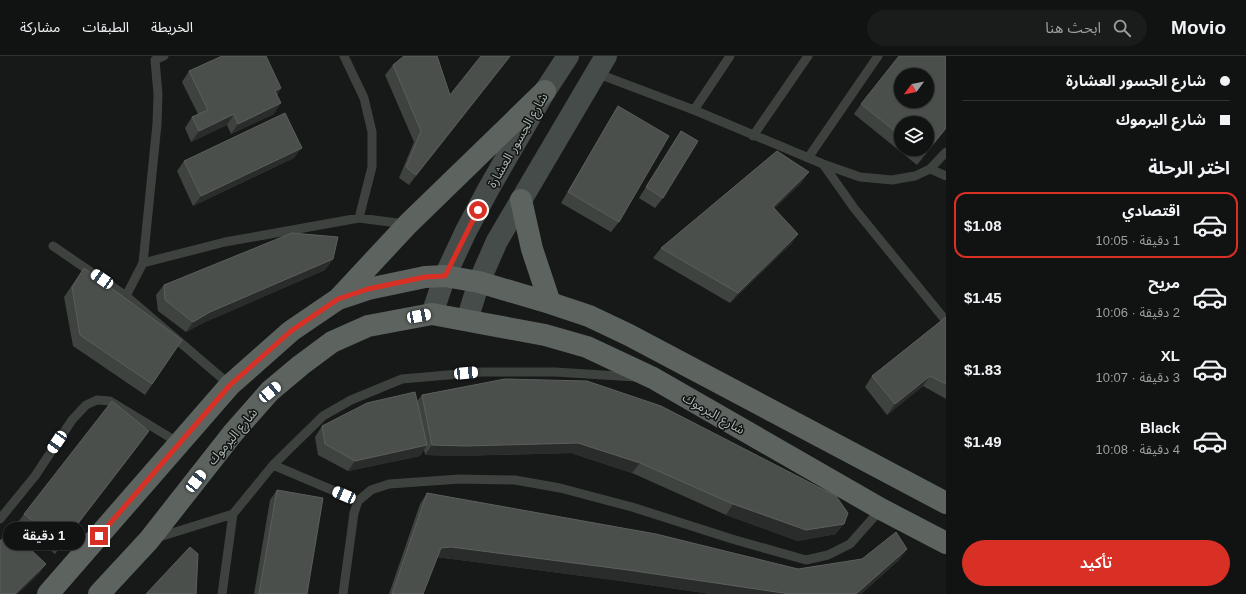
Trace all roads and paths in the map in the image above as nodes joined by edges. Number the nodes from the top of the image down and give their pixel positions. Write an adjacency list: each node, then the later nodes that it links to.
1 (164, 56): 7 (lane)
2 (344, 56): 18 (lane)
3 (568, 56): 9 (main road, شارع الجسور العشارة)
4 (730, 56): 10 (lane)
5 (808, 56): 11 (lane)
6 (878, 56): 13 (lane)
7 (153, 58): 21 (lane)
8 (601, 64): 10 (lane); 17 (main road)
9 (545, 91): 19 (highway); 22 (main road, شارع الجسور العشارة)
10 (694, 110): 11 (lane)
11 (754, 136): 13 (lane)
12 (946, 152): 15 (lane)
13 (808, 158): 14 (lane)
14 (823, 164): 15 (lane); 29 (lane)
15 (930, 169): 16 (lane)
16 (946, 176)
17 (521, 200): 23 (main road); 26 (highway)
18 (358, 218): 19 (lane); 21 (lane)
19 (408, 224): 25 (highway)
20 (53, 246): 24 (lane)
21 (143, 263): 24 (lane)
22 (445, 276): 23 (highway); 25 (highway); 27 (main road, شارع الجسور العشارة)
23 (479, 282): 26 (highway); 28 (main road)
24 (126, 296): 31 (lane)
25 (338, 299): 31 (highway)
26 (550, 304): 35 (highway)
27 (432, 314): 28 (highway, شارع اليرموك); 39 (highway, شارع اليرموك)
28 (467, 320): 30 (highway, شارع اليرموك)
29 (946, 321)
30 (652, 378): 33 (lane); 36 (highway, شارع اليرموك)
31 (230, 385): 32 (highway)
32 (179, 443): 38 (lane); 41 (highway)
33 (273, 465): 34 (lane); 37 (lane)
34 (358, 501): 36 (lane); 44 (lane)
35 (946, 503)
36 (881, 508): 40 (highway, شارع اليرموك)
37 (233, 514): 39 (lane); 43 (lane)
38 (0, 519)
39 (149, 540): 42 (highway, شارع اليرموك)
40 (946, 543)
41 (48, 594)
42 (99, 594)
43 (222, 594)
44 (343, 594)

